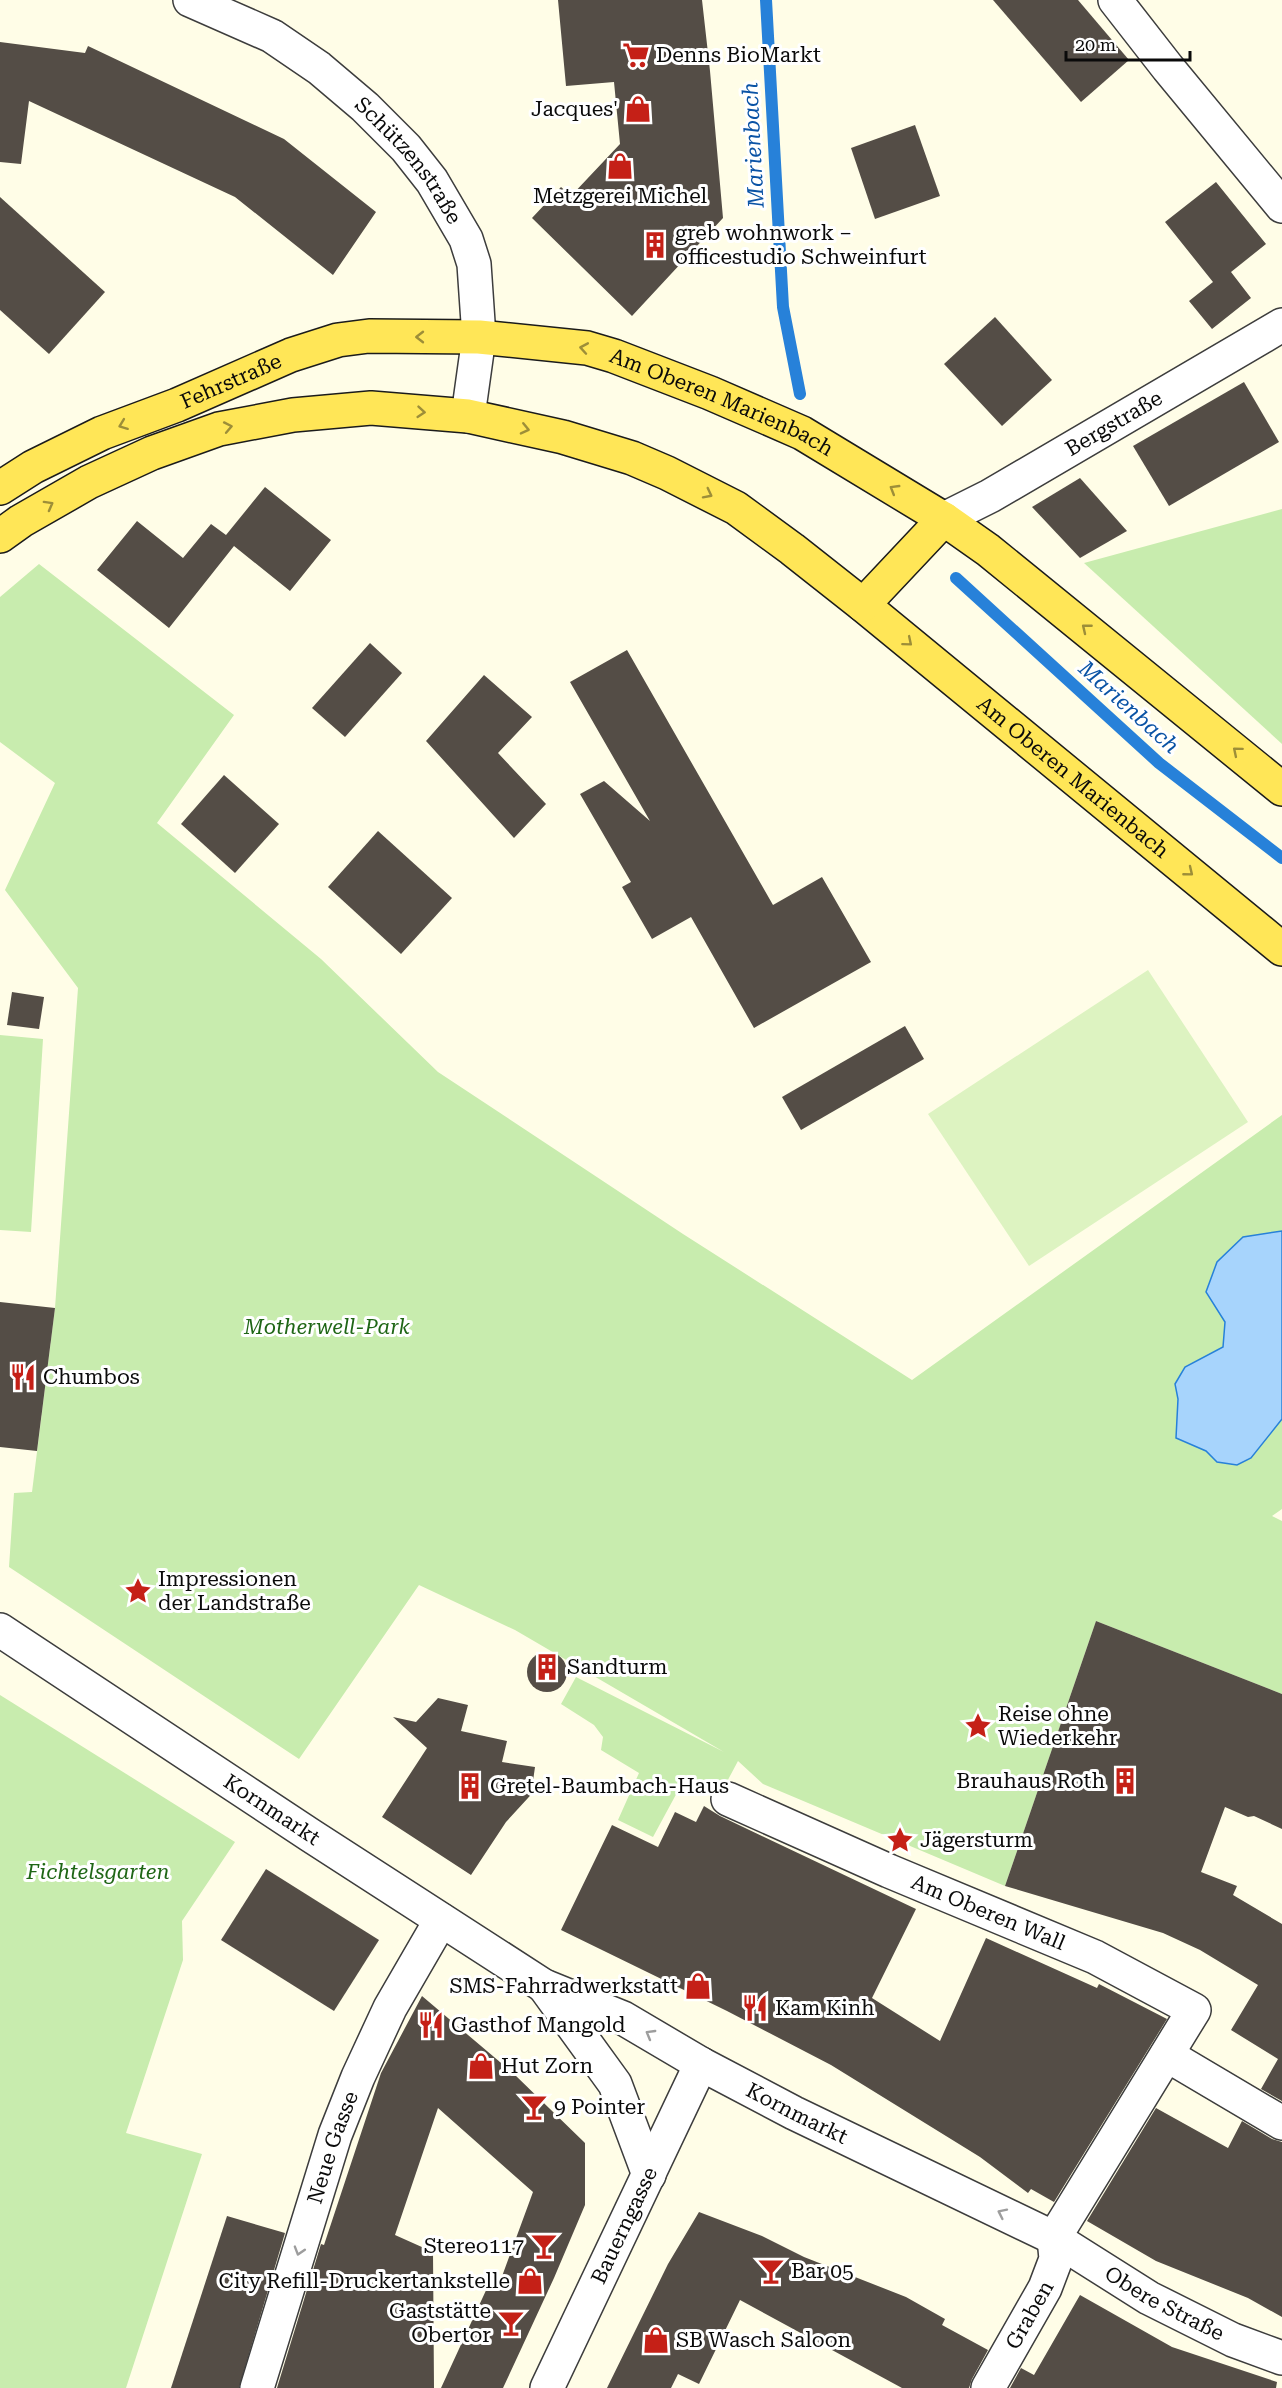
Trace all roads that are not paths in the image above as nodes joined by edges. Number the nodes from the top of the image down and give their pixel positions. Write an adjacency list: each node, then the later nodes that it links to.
1 (1115, 0): 3 (street)
2 (210, 4): 5 (street, Schützenstraße)
3 (1282, 206)
4 (1282, 325): 8 (street, Bergstraße)
5 (479, 337): 6 (street, Schützenstraße); 7 (main road, Fehrstraße, one-way to 7); 8 (main road, Am Oberen Marienbach, one-way to 5)
6 (468, 416): 9 (main road, Fehrstraße, one-way to 6); 10 (main road, Am Oberen Marienbach, one-way to 10)
7 (0, 488)
8 (944, 519): 10 (main road); 11 (main road, Am Oberen Marienbach, one-way to 8)
9 (0, 536)
10 (863, 605): 12 (main road, Am Oberen Marienbach, one-way to 12)
11 (1282, 789)
12 (1282, 949)
13 (0, 1630): 15 (street, Kornmarkt)
14 (728, 1799): 17 (street, Am Oberen Wall)
15 (441, 1920): 16 (street, Kornmarkt); 23 (street, Neue Gasse, one-way to 23)
16 (544, 1986): 18 (street, Kornmarkt, one-way to 16); 20 (street, Kornmarkt)
17 (1167, 2055): 19 (street); 21 (street, Am Oberen Wall)
18 (701, 2064): 20 (street, Bauerngasse); 21 (street, Kornmarkt, one-way to 18)
19 (1282, 2123)
20 (649, 2175): 24 (street, Bauerngasse)
21 (1054, 2238): 22 (street, Obere Straße); 25 (street, Graben)
22 (1282, 2358)
23 (257, 2388)
24 (547, 2388)
25 (988, 2388)

